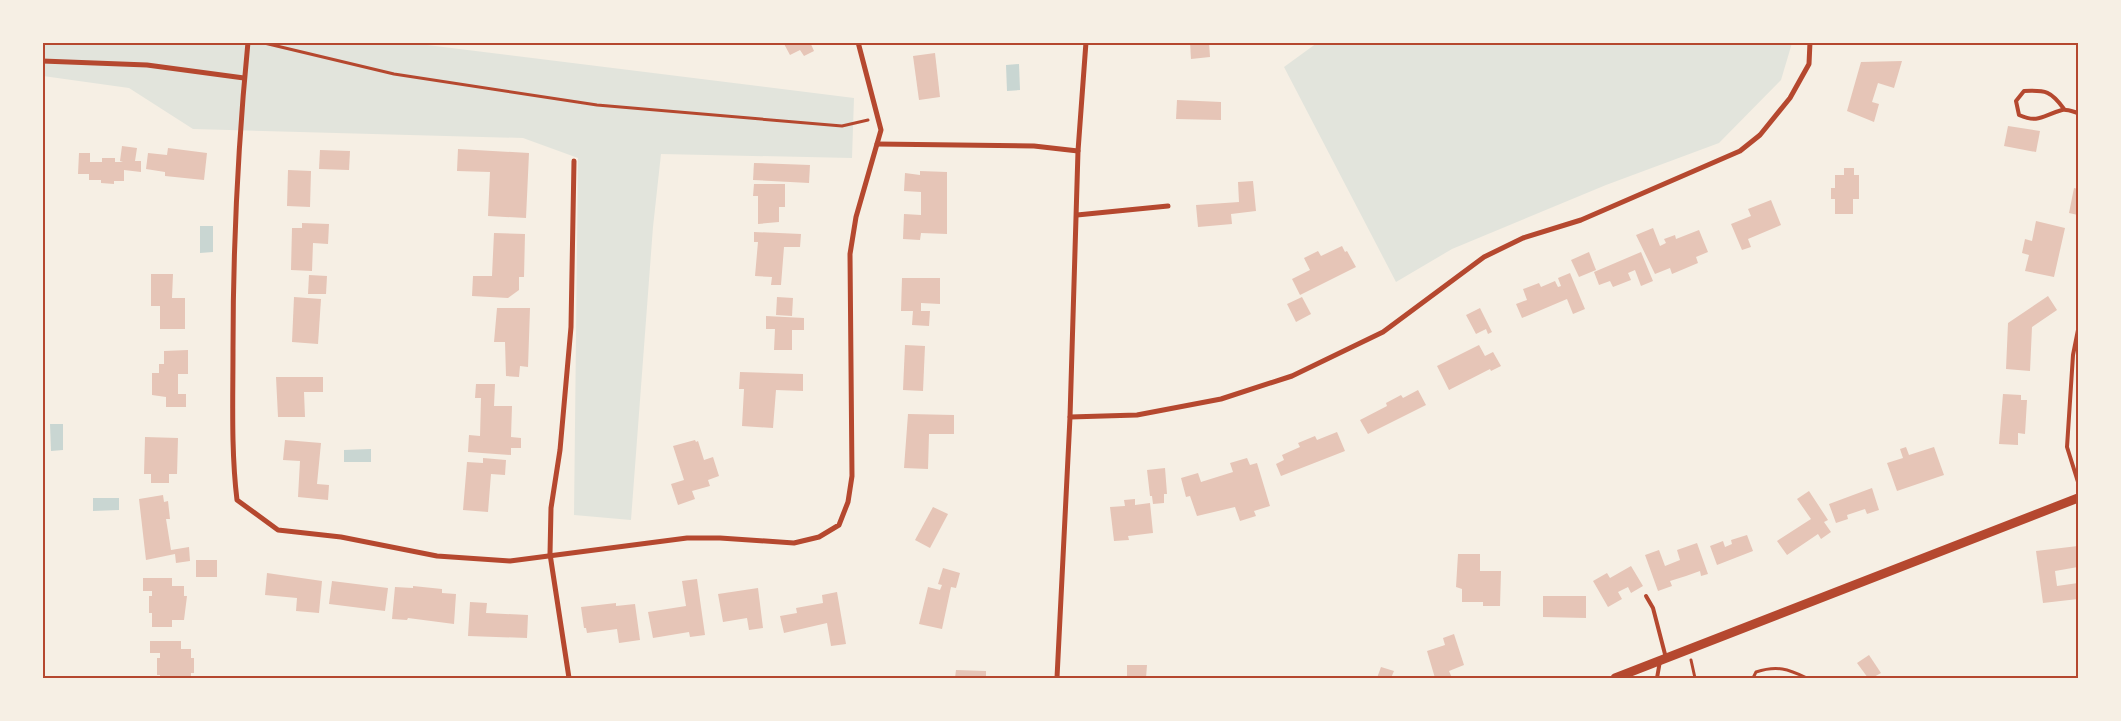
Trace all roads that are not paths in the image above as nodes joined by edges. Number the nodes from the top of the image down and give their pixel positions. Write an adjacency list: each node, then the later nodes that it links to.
1 (248, 42): 6 (street)
2 (858, 42): 9 (street)
3 (1086, 42): 10 (street)
4 (1810, 42): 15 (street)
5 (42, 60): 6 (street)
6 (244, 78): 18 (street)
7 (2064, 109): 7 (lane); 8 (lane)
8 (2078, 113)
9 (877, 144): 10 (street); 18 (street)
10 (1078, 151): 13 (street)
11 (574, 161): 18 (street)
12 (1168, 206): 13 (street)
13 (1077, 215): 15 (street)
14 (2078, 330): 16 (lane)
15 (1070, 417): 22 (street)
16 (2078, 482)
17 (2078, 498): 20 (street)
18 (550, 554): 21 (street)
19 (1646, 596): 20 (lane)
20 (1663, 660): 23 (street); 24 (lane)
21 (569, 678)
22 (1057, 678)
23 (1615, 678)
24 (1656, 678)

